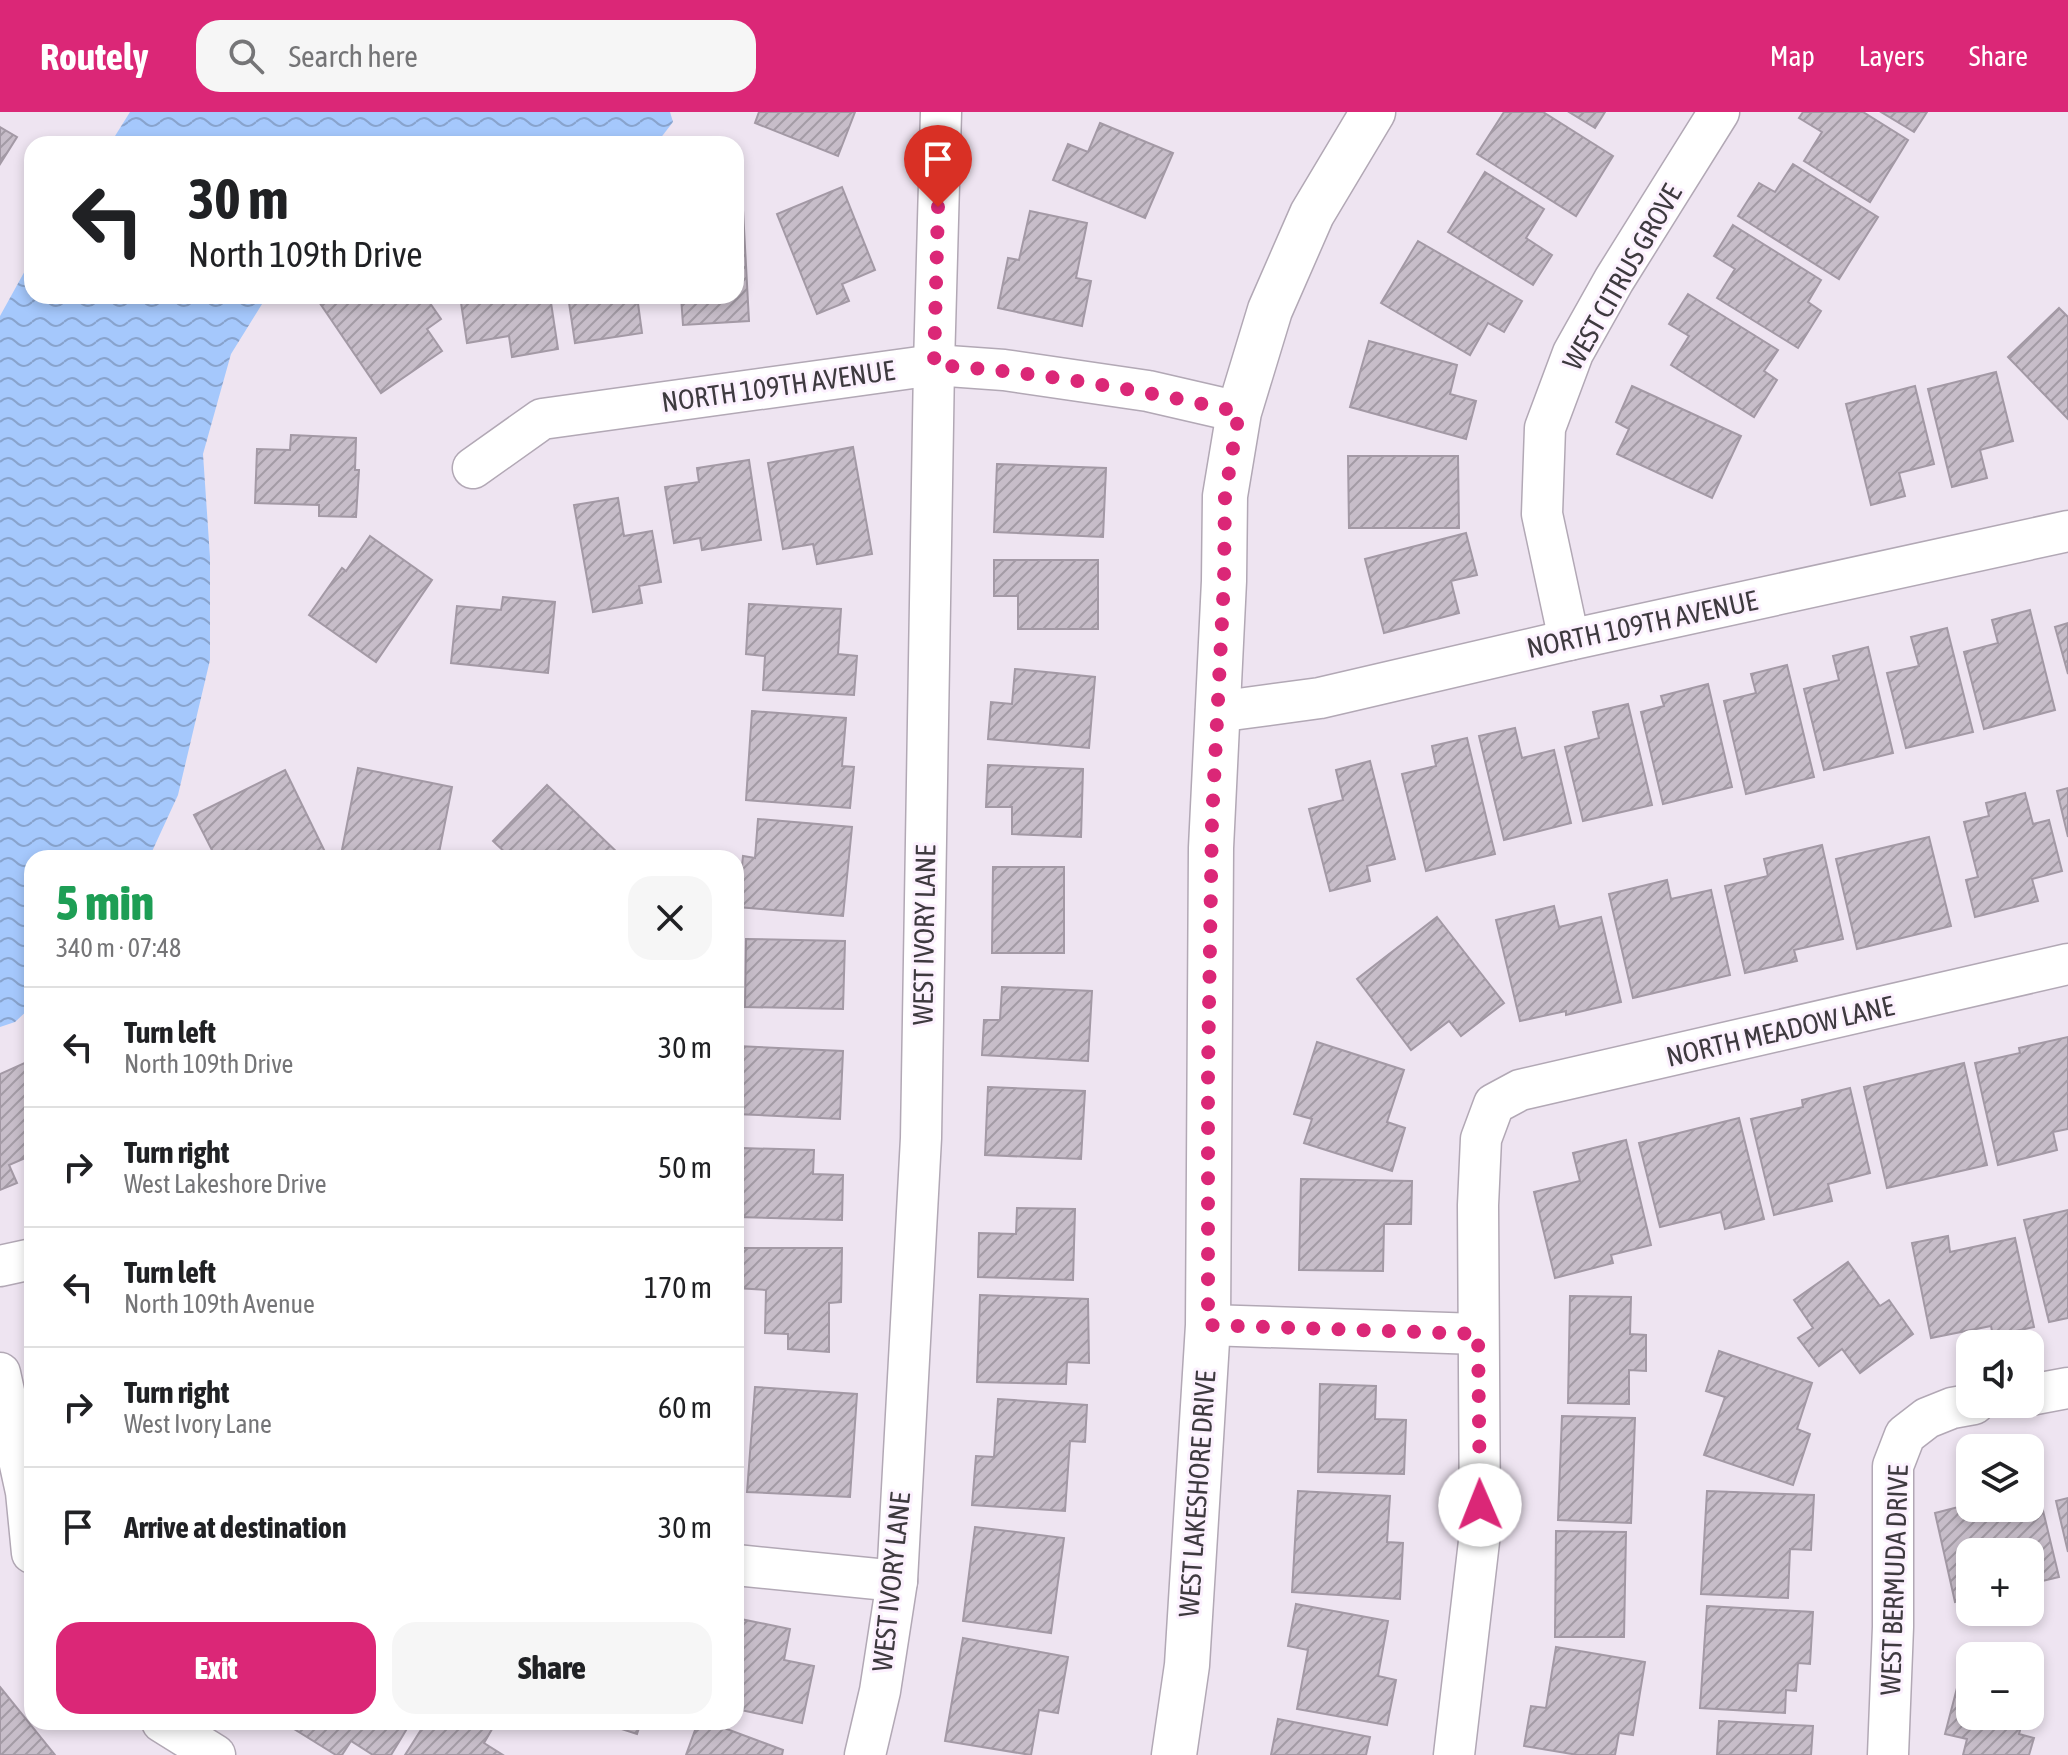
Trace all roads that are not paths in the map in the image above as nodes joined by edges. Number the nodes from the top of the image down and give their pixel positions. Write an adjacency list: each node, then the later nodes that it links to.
1 (941, 112): 4 (street, WEST IVORY LANE)
2 (1373, 112): 5 (street, WEST LAKESHORE DRIVE)
3 (1719, 112): 8 (street, WEST CITRUS GROVE)
4 (934, 365): 5 (street, NORTH 109TH AVENUE); 6 (street, NORTH 109TH AVENUE); 21 (street, WEST IVORY LANE)
5 (1239, 412): 9 (street, WEST LAKESHORE DRIVE)
6 (473, 468)
7 (2068, 531): 8 (street, NORTH 109TH AVENUE)
8 (1569, 640): 9 (street, NORTH 109TH AVENUE)
9 (1216, 712): 13 (street, WEST LAKESHORE DRIVE)
10 (2068, 964): 14 (street, NORTH MEADOW LANE)
11 (24, 1261): 12 (street)
12 (0, 1266)
13 (1208, 1325): 14 (street); 25 (street, WEST LAKESHORE DRIVE)
14 (1478, 1334): 26 (street)
15 (0, 1373): 19 (street)
16 (2068, 1388): 17 (street)
17 (2044, 1392)
18 (1956, 1407): 27 (street, WEST BERMUDA DRIVE)
19 (24, 1483)
20 (744, 1566): 21 (street)
21 (897, 1581): 24 (street, WEST IVORY LANE)
22 (175, 1730): 23 (street)
23 (215, 1755)
24 (865, 1755)
25 (1174, 1755)
26 (1454, 1755)
27 (1888, 1755)

